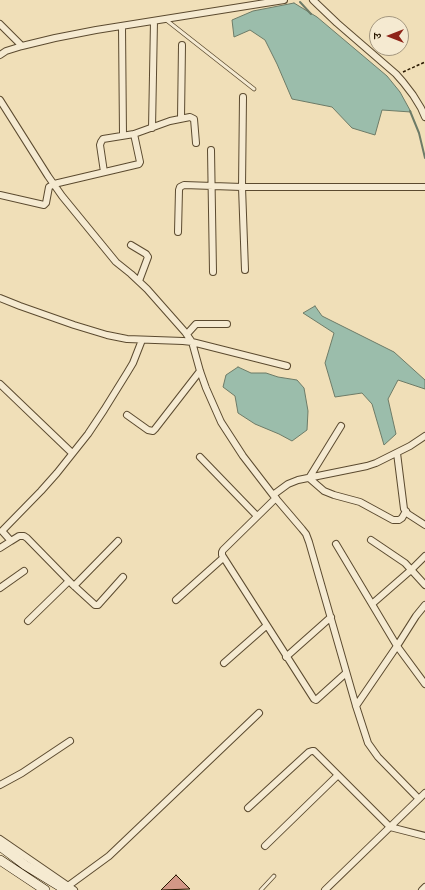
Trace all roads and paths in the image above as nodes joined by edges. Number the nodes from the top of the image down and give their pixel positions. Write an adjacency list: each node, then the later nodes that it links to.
1 (284, 0): 3 (street)
2 (312, 0): 11 (street)
3 (165, 19): 4 (street); 12 (lane)
4 (154, 21): 6 (street); 17 (street)
5 (0, 24): 8 (street)
6 (122, 27): 8 (street); 19 (street)
7 (182, 45): 16 (street)
8 (22, 46): 9 (street)
9 (0, 55)
10 (425, 62): 11 (path)
11 (396, 74): 15 (street)
12 (254, 89)
13 (243, 97): 25 (street)
14 (0, 100): 23 (street)
15 (425, 116)
16 (181, 118): 17 (street); 20 (street)
17 (152, 128): 18 (street)
18 (134, 134): 19 (street); 22 (street)
19 (123, 135): 22 (street)
20 (196, 143)
21 (211, 150): 24 (street)
22 (104, 172): 23 (street)
23 (54, 184): 27 (street); 32 (street)
24 (211, 186): 25 (street); 28 (street); 31 (street)
25 (242, 187): 26 (street); 30 (street)
26 (425, 187)
27 (0, 195)
28 (178, 232)
29 (131, 245): 32 (street)
30 (244, 270)
31 (213, 272)
32 (139, 281): 35 (street)
33 (0, 298): 36 (street)
34 (227, 324): 35 (street)
35 (187, 334): 37 (street)
36 (142, 340): 37 (street); 44 (street)
37 (192, 342): 38 (street); 39 (street)
38 (287, 366)
39 (200, 371): 41 (street); 48 (street)
40 (0, 384): 44 (street)
41 (127, 415)
42 (341, 426): 47 (street)
43 (425, 436): 45 (street)
44 (72, 453): 52 (street)
45 (397, 453): 47 (street); 49 (street)
46 (200, 457): 50 (street)
47 (309, 478): 48 (street); 49 (street)
48 (274, 496): 50 (street); 70 (street)
49 (406, 511): 51 (street)
50 (257, 516): 59 (street)
51 (425, 525)
52 (1, 529): 55 (street)
53 (371, 540): 60 (street)
54 (118, 541): 65 (street)
55 (11, 542): 57 (street); 63 (street)
56 (336, 544): 68 (street)
57 (0, 548)
58 (425, 556): 60 (street)
59 (223, 558): 67 (street); 72 (street)
60 (411, 570): 64 (street); 68 (street)
61 (24, 571): 66 (street)
62 (124, 577): 65 (street)
63 (69, 581): 65 (street); 71 (street)
64 (425, 585)
65 (74, 586)
66 (0, 588)
67 (176, 600)
68 (372, 604): 73 (street)
69 (425, 604): 73 (street)
70 (331, 617): 74 (street); 76 (street)
71 (28, 621)
72 (266, 626): 74 (street); 75 (street)
73 (397, 646): 77 (street); 78 (street)
74 (286, 657): 76 (street)
75 (224, 663)
76 (346, 673): 78 (street)
77 (425, 684)
78 (356, 706): 84 (street)
79 (259, 713): 94 (street)
80 (70, 741): 82 (street)
81 (338, 775): 85 (street); 86 (street); 90 (street)
82 (0, 785)
83 (425, 793): 84 (street)
84 (419, 799): 86 (street)
85 (248, 808)
86 (390, 827): 87 (street); 98 (street)
87 (425, 836)
88 (0, 839): 94 (street)
89 (0, 846): 94 (main road)
90 (265, 846)
91 (0, 860): 95 (main road)
92 (274, 876): 97 (lane)
93 (425, 886): 99 (street)
94 (67, 888): 96 (street)
95 (45, 890)
96 (74, 890)
97 (261, 890)
98 (325, 890)
99 (422, 890)

